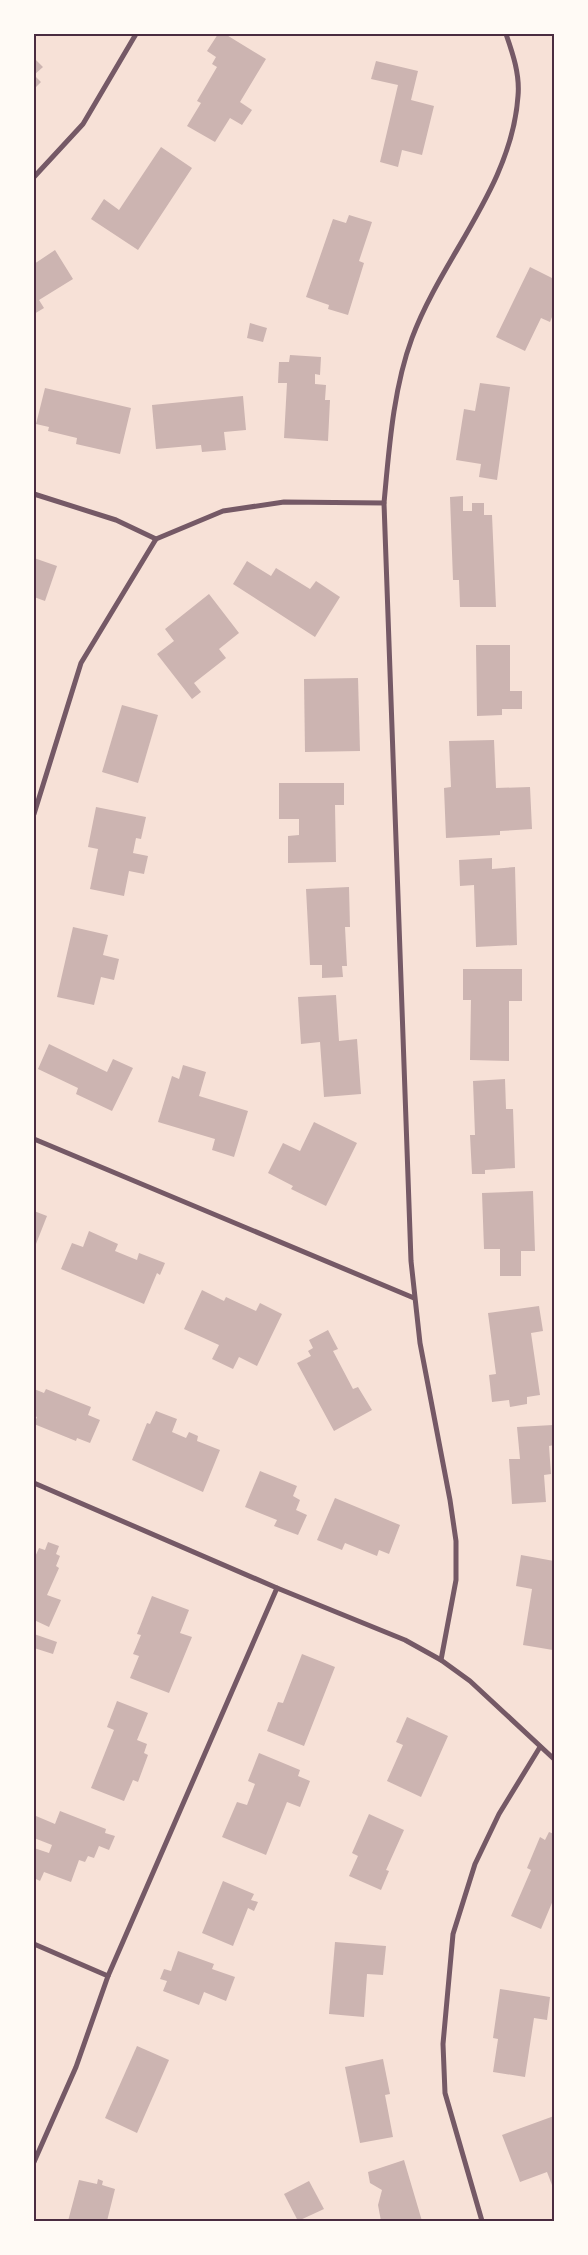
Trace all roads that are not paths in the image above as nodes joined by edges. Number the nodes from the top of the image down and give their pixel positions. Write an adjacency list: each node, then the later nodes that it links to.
1 (135, 34): 3 (street)
2 (506, 34): 5 (street)
3 (34, 177)
4 (34, 494): 6 (street)
5 (384, 503): 6 (street); 9 (street)
6 (156, 538): 7 (street)
7 (34, 814)
8 (34, 1139): 9 (street)
9 (414, 1298): 12 (street)
10 (34, 1483): 11 (street)
11 (277, 1588): 12 (street); 16 (street)
12 (441, 1660): 13 (street)
13 (540, 1747): 14 (street); 18 (street)
14 (554, 1759)
15 (34, 1944): 16 (street)
16 (108, 1976): 17 (street)
17 (34, 2162)
18 (482, 2221)

